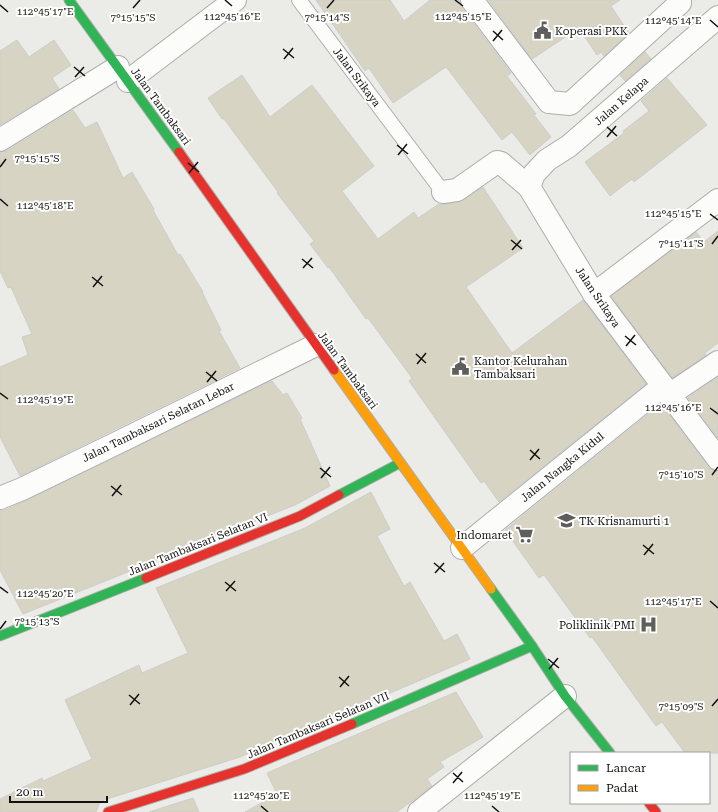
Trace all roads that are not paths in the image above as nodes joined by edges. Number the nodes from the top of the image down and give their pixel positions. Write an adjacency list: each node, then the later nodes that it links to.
1 (69, 0): 7 (main road, Jalan Tambaksari)
2 (235, 0): 7 (street)
3 (299, 0): 10 (lane, Jalan Srikaya)
4 (472, 0): 5 (street)
5 (680, 0)
6 (718, 17): 9 (street, Jalan Kelapa)
7 (123, 74): 8 (street); 13 (main road, Jalan Tambaksari)
8 (0, 140)
9 (529, 187): 10 (street, Jalan Srikaya); 12 (street, Jalan Srikaya)
10 (443, 192)
11 (718, 200): 12 (street)
12 (594, 294): 15 (street, Jalan Srikaya)
13 (316, 346): 17 (main road, Jalan Tambaksari); 18 (street, Jalan Tambaksari Selatan Lebar)
14 (718, 362): 15 (street, Jalan Nangka Kidul)
15 (666, 391): 16 (street, Jalan Srikaya); 19 (street, Jalan Nangka Kidul)
16 (718, 459)
17 (400, 463): 19 (main road, Jalan Tambaksari); 20 (main road, Jalan Tambaksari Selatan VI)
18 (0, 498)
19 (462, 548): 21 (main road, Jalan Tambaksari)
20 (0, 636)
21 (532, 646): 22 (main road, Jalan Tambaksari); 25 (main road, Jalan Tambaksari Selatan VII)
22 (565, 696): 23 (main road, Jalan Tambaksari); 26 (street)
23 (609, 752)
24 (650, 804): 27 (main road)
25 (108, 812)
26 (419, 812)
27 (656, 812)

